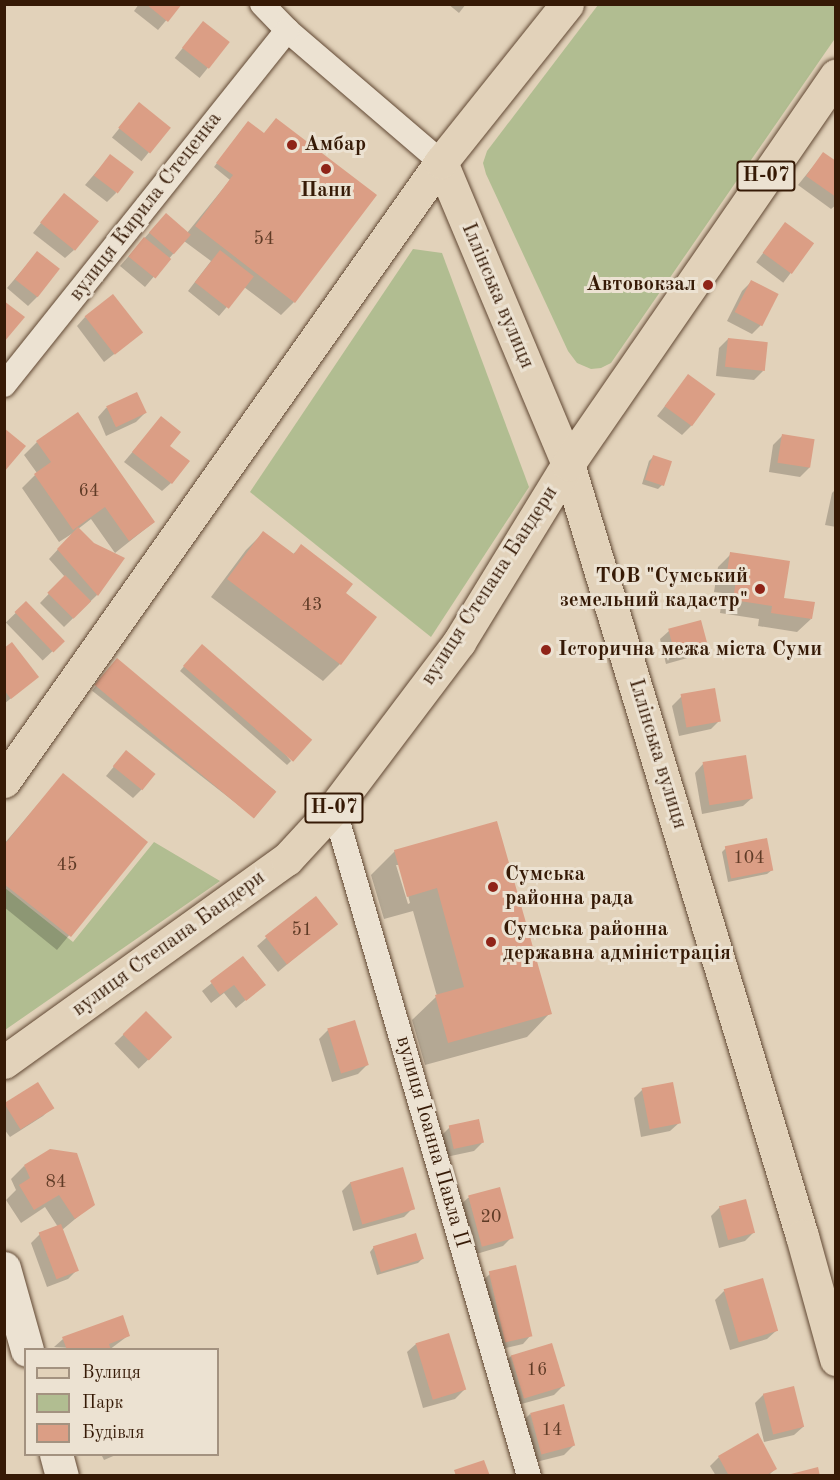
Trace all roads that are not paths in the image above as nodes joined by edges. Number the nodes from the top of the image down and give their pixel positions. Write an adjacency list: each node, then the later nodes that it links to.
1 (262, 4): 3 (street)
2 (567, 4): 5 (main road)
3 (287, 30): 5 (street); 6 (street, вулиця Кирила Стеценка)
4 (836, 75): 7 (main road, вулиця Степана Бандери / Н-07)
5 (441, 162): 7 (main road, Іллінська вулиця); 8 (main road)
6 (4, 385)
7 (568, 464): 9 (main road, вулиця Степана Бандери / Н-07); 13 (main road, Іллінська вулиця)
8 (4, 781)
9 (334, 807): 10 (main road, вулиця Степана Бандери / Н-07); 16 (street, вулиця Іоанна Павла II)
10 (4, 1062)
11 (4, 1268): 12 (street)
12 (26, 1348)
13 (836, 1359)
14 (56, 1456): 15 (street)
15 (62, 1476)
16 (529, 1476)

